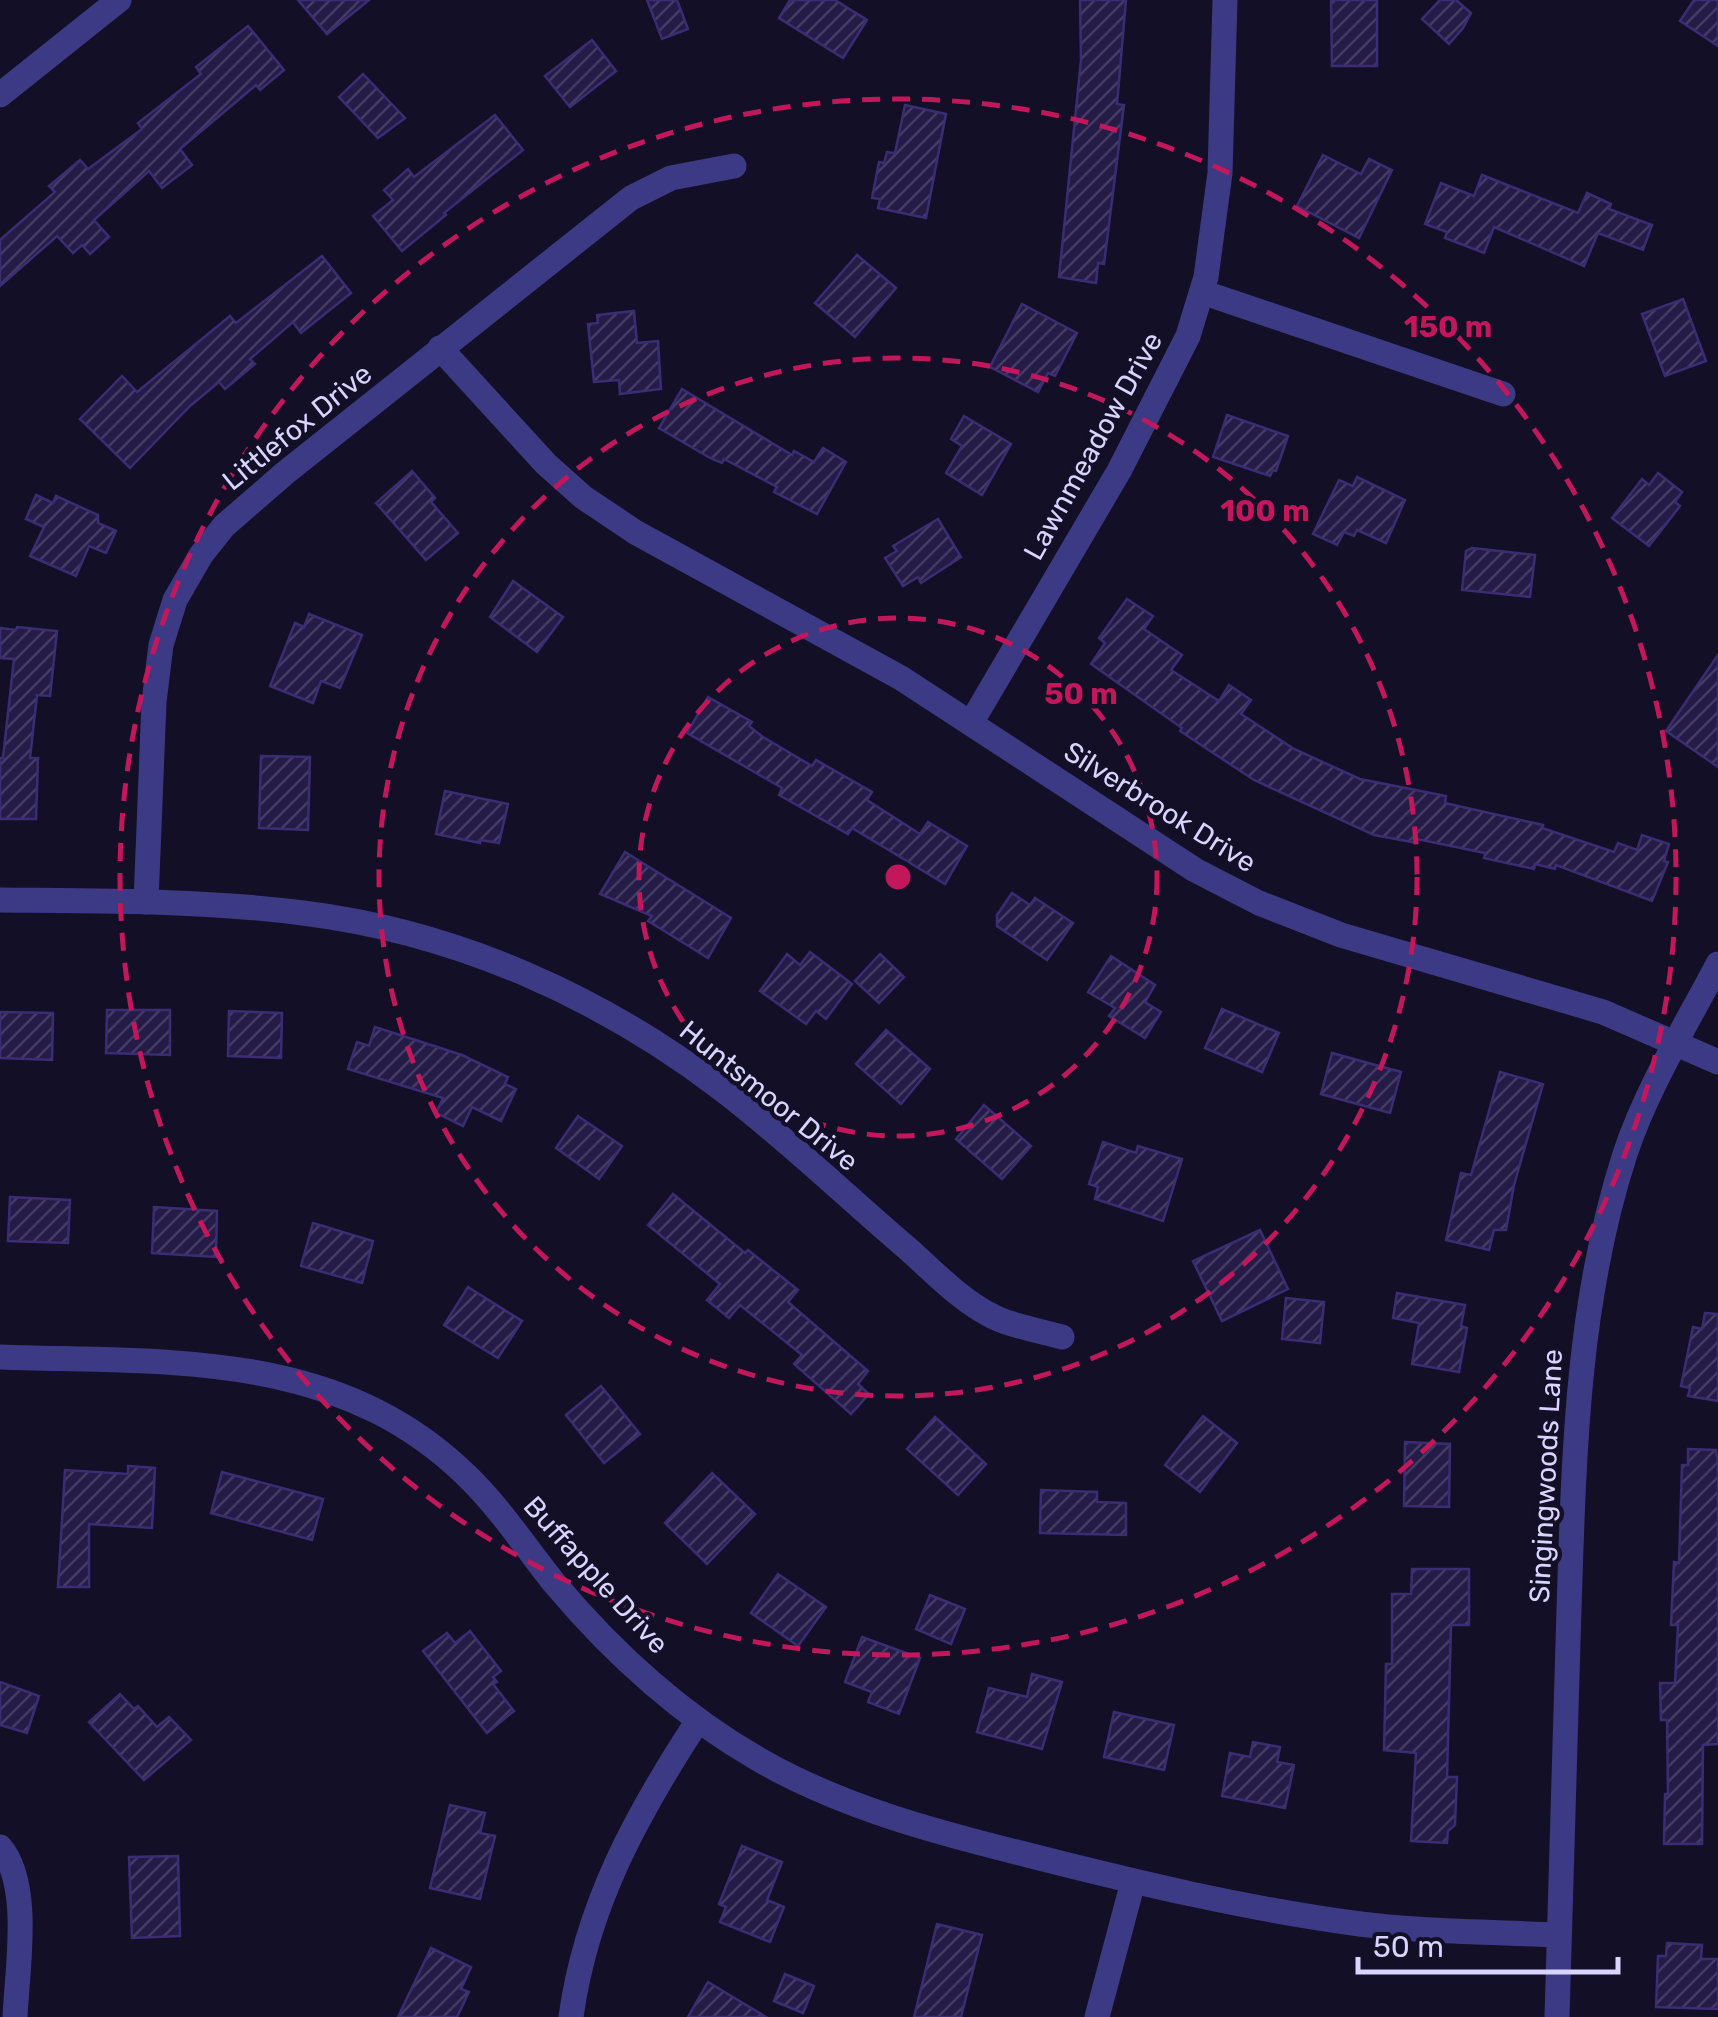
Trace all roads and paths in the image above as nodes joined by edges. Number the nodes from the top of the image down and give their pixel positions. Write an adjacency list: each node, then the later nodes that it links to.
1 (119, 0): 3 (street)
2 (1225, 0): 5 (street, Lawnmeadow Drive)
3 (0, 95)
4 (734, 166): 6 (street, Littlefox Drive)
5 (1202, 292): 7 (street); 8 (street, Lawnmeadow Drive)
6 (440, 348): 8 (street, Silverbrook Drive); 10 (street, Littlefox Drive)
7 (1503, 394)
8 (971, 724): 12 (street, Silverbrook Drive)
9 (0, 900): 10 (street, Huntsmoor Drive)
10 (146, 902): 14 (street, Huntsmoor Drive)
11 (1718, 964): 12 (street, Singingwoods Lane)
12 (1677, 1044): 13 (street, Silverbrook Drive); 19 (street, Singingwoods Lane)
13 (1718, 1062)
14 (1062, 1337)
15 (0, 1357): 16 (street, Buffapple Drive)
16 (697, 1722): 18 (street, Buffapple Drive); 21 (street)
17 (0, 1846): 20 (street)
18 (1133, 1882): 19 (street, Buffapple Drive); 22 (street)
19 (1560, 1936): 23 (street, Singingwoods Lane)
20 (15, 2017)
21 (572, 2017)
22 (1097, 2017)
23 (1557, 2017)

